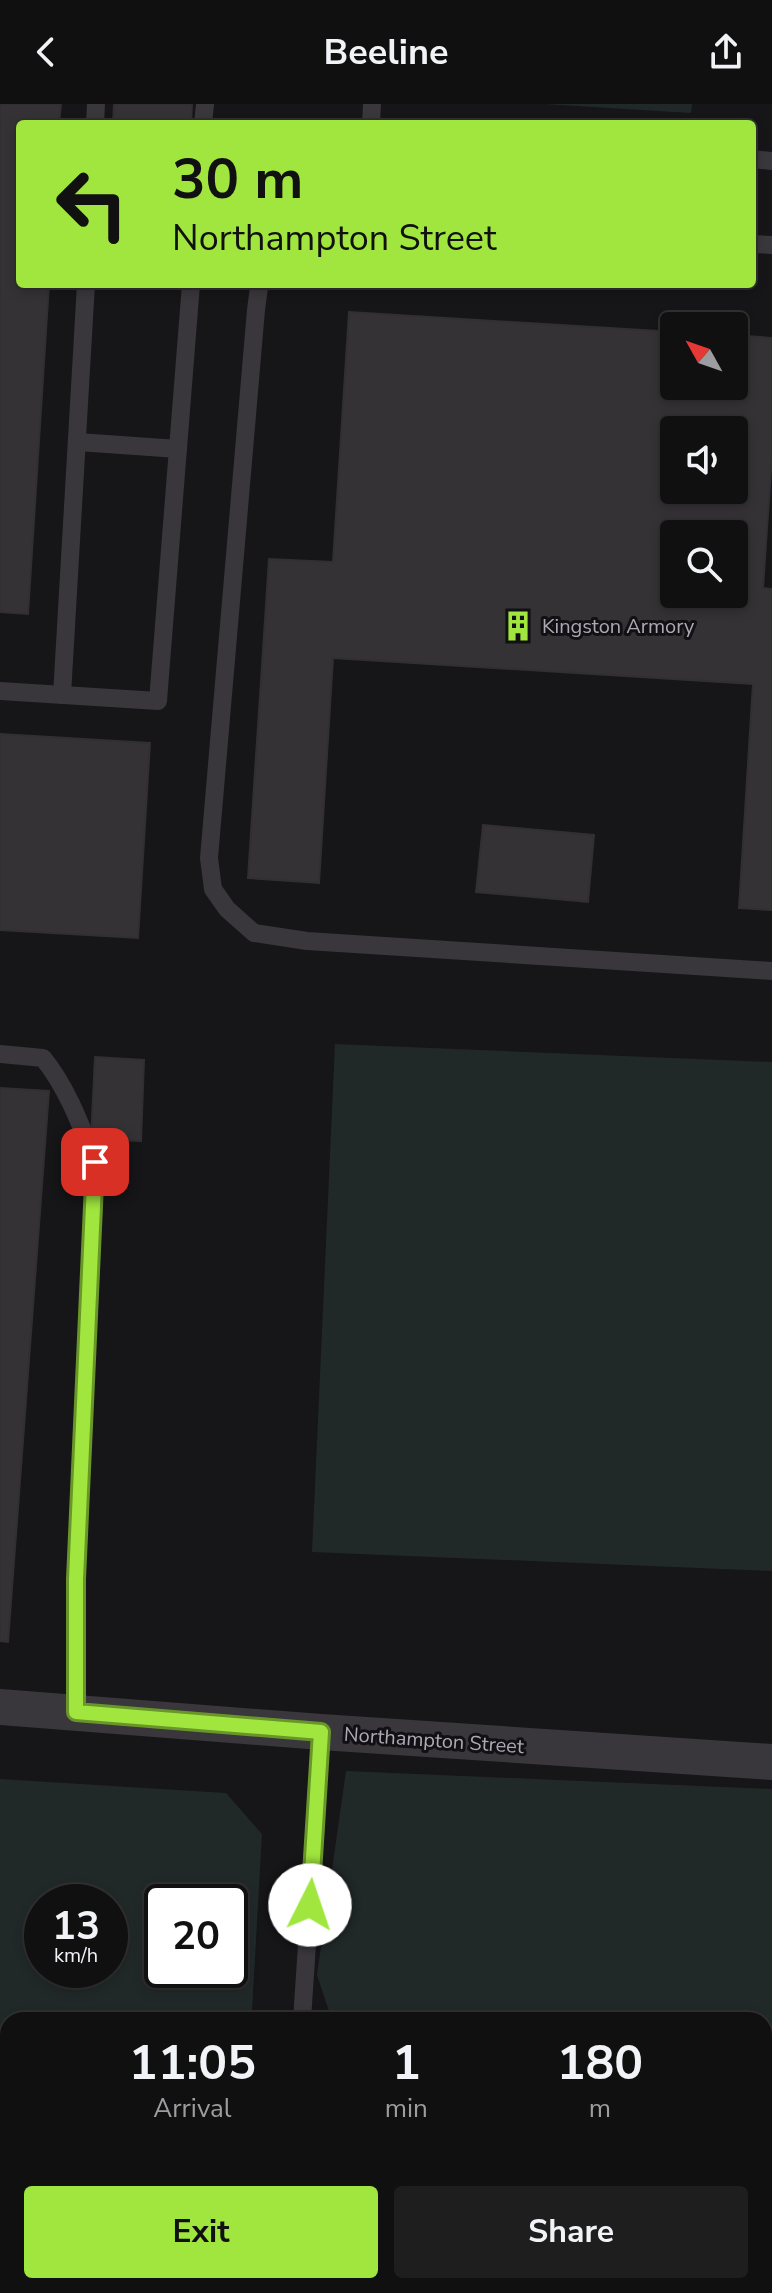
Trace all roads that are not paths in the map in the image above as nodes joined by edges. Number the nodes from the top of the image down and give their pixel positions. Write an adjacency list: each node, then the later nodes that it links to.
1 (86, 288): 4 (lane)
2 (191, 288): 5 (lane)
3 (259, 288): 8 (lane)
4 (78, 442): 5 (lane); 7 (lane)
5 (178, 449): 7 (lane)
6 (0, 691): 7 (lane)
7 (62, 695)
8 (772, 971)
9 (0, 1054): 11 (lane)
10 (0, 1707): 11 (street, Northampton Street)
11 (76, 1712): 12 (street, Northampton Street)
12 (321, 1732): 13 (street, Northampton Street); 14 (lane)
13 (772, 1762)
14 (303, 2012)

